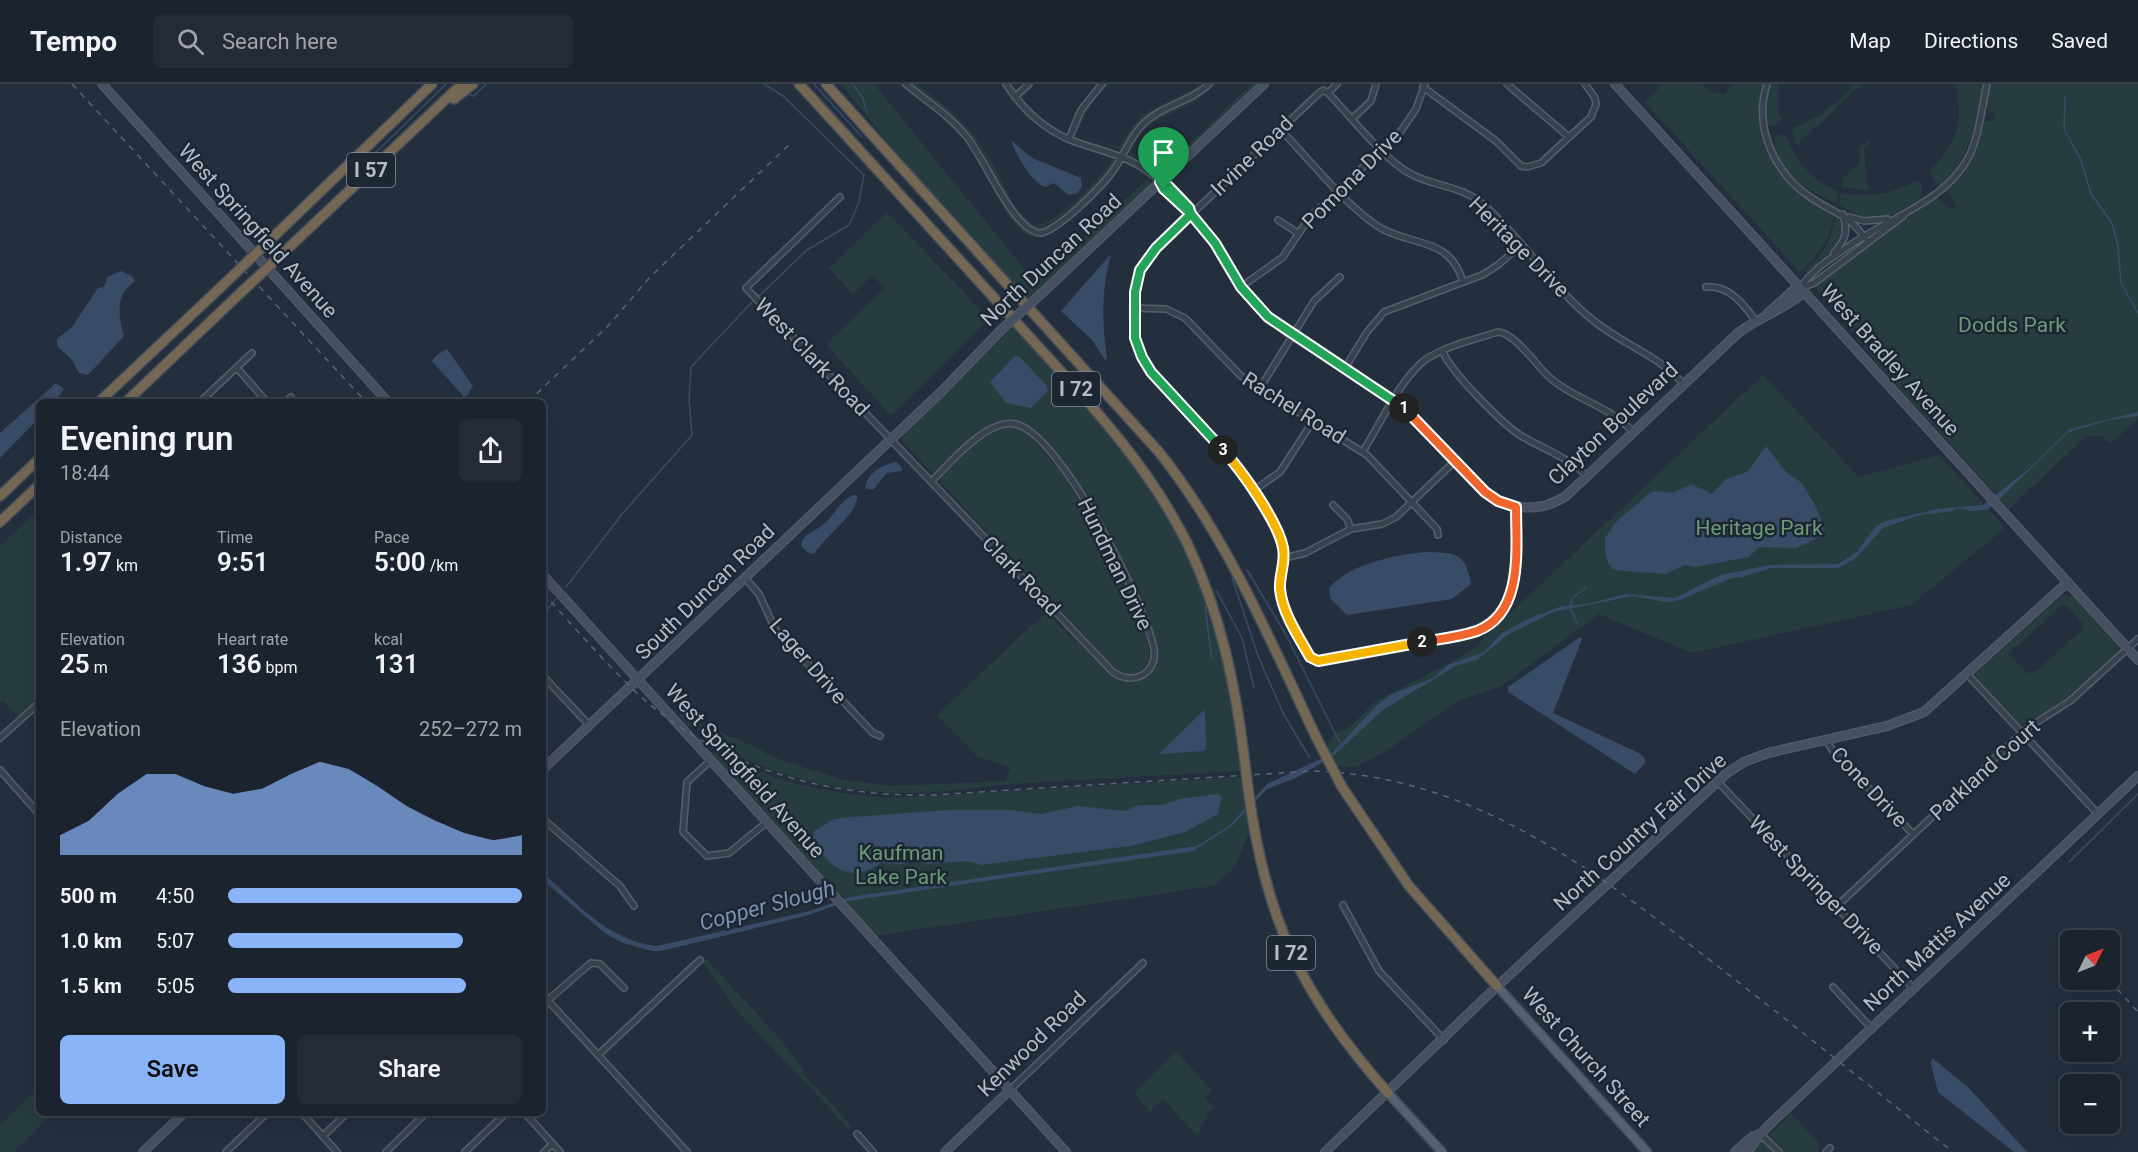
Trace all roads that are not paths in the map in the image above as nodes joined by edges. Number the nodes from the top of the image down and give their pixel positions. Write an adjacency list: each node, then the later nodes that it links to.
1 (102, 84): 64 (main road, West Springfield Avenue)
2 (462, 84): 30 (highway, I 57)
3 (473, 84): 30 (highway)
4 (791, 84): 33 (highway)
5 (799, 84): 33 (highway, I 72)
6 (826, 84): 26 (highway)
7 (835, 84): 26 (highway)
8 (906, 84): 32 (street)
9 (1006, 84): 24 (street)
10 (1029, 84): 24 (street)
11 (1102, 84): 29 (street)
12 (1209, 84): 32 (street)
13 (1264, 84): 34 (main road, North Duncan Road)
14 (1337, 84): 23 (street, Irvine Road)
15 (1376, 84): 25 (street)
16 (1507, 84): 28 (street)
17 (1585, 84): 28 (street)
18 (1615, 84): 50 (main road, West Bradley Avenue)
19 (1767, 84): 39 (street)
20 (1987, 84): 37 (street)
21 (429, 86): 60 (highway, I 57, bridge)
22 (1424, 86): 28 (street); 31 (street, Pomona Drive)
23 (1328, 93): 25 (street, Heritage Drive); 27 (street, Irvine Road)
24 (1015, 97): 29 (street)
25 (1353, 118): 31 (street, Heritage Drive)
26 (867, 129): 115 (highway, bridge)
27 (1280, 129): 35 (street); 38 (street, Irvine Road)
28 (1569, 137)
29 (1069, 139): 32 (street)
30 (394, 148): 61 (highway, I 57, bridge)
31 (1382, 149): 35 (street, Pomona Drive); 44 (street, Heritage Drive)
32 (1122, 156): 34 (street)
33 (870, 162): 124 (highway, I 72, bridge)
34 (1160, 182): 38 (main road, Clayton Boulevard); 68 (main road, North Duncan Road, bridge)
35 (1339, 190): 42 (street, Pomona Drive); 47 (street)
36 (840, 197): 68 (street, West Clark Road)
37 (1909, 211): 40 (street); 43 (street)
38 (1191, 214): 48 (main road, Clayton Boulevard); 51 (street, Irvine Road)
39 (1843, 214): 40 (street); 43 (street); 45 (street)
40 (1897, 216): 43 (street)
41 (1278, 220): 42 (street)
42 (1298, 232): 48 (street, Pomona Drive)
43 (1866, 238): 45 (street); 50 (street)
44 (1521, 244): 47 (street); 58 (street, Heritage Drive)
45 (1831, 257): 50 (street)
46 (1340, 278): 53 (street)
47 (1463, 282): 57 (street)
48 (1241, 287): 53 (main road, Clayton Boulevard)
49 (1706, 287): 52 (street)
50 (1801, 289): 52 (main road, Clayton Boulevard); 86 (main road, West Bradley Avenue)
51 (1134, 308): 59 (street, Rachel Road); 75 (street, Irvine Road)
52 (1759, 318): 58 (main road, Clayton Boulevard)
53 (1293, 336): 57 (main road, Clayton Boulevard); 59 (street)
54 (1443, 352): 65 (street); 67 (street); 72 (street)
55 (252, 353): 56 (street)
56 (237, 368): 62 (street); 63 (street)
57 (1345, 368): 65 (main road, Clayton Boulevard)
58 (1683, 383): 67 (main road, Clayton Boulevard)
59 (1260, 388): 66 (street, Rachel Road)
60 (102, 399)
61 (129, 399)
62 (203, 399)
63 (264, 399)
64 (385, 399)
65 (1395, 401): 69 (street); 70 (main road, Clayton Boulevard)
66 (1312, 421): 69 (street, Rachel Road); 75 (street)
67 (1633, 432): 72 (main road, Clayton Boulevard)
68 (891, 440): 73 (street, Clark Road); 85 (main road, South Duncan Road)
69 (1363, 451): 77 (street, Rachel Road)
70 (1455, 461): 77 (street); 79 (main road, Clayton Boulevard)
71 (36, 462): 76 (highway)
72 (1587, 476): 79 (main road, Clayton Boulevard)
73 (931, 482): 89 (street, Clark Road); 89 (street, Hundman Drive)
74 (36, 488): 80 (highway)
75 (1253, 491): 83 (street, Irvine Road)
76 (0, 496)
77 (1412, 503): 81 (street); 82 (street, Rachel Road)
78 (1333, 505): 81 (street)
79 (1516, 507): 83 (street)
80 (0, 522)
81 (1351, 529): 83 (street)
82 (1438, 535)
83 (1284, 558)
84 (546, 577): 93 (main road, West Springfield Avenue)
85 (745, 578): 93 (main road, South Duncan Road); 97 (street, Lager Drive)
86 (2068, 582): 88 (main road, West Bradley Avenue); 91 (main road, North Country Fair Drive)
87 (2138, 639): 88 (street, Parkland Court)
88 (2128, 649): 90 (main road, West Bradley Avenue); 96 (street, Parkland Court)
89 (1155, 656)
90 (2138, 660)
91 (1968, 675): 96 (street); 99 (main road, North Country Fair Drive)
92 (546, 679): 95 (street)
93 (639, 680): 95 (main road, South Duncan Road); 100 (main road, West Springfield Avenue)
94 (36, 706): 98 (street)
95 (589, 725): 101 (main road, South Duncan Road)
96 (2022, 732): 106 (street); 109 (street, Parkland Court)
97 (880, 736)
98 (0, 738)
99 (1827, 740): 104 (main road, North Country Fair Drive); 109 (street, Cone Drive)
100 (711, 760): 108 (main road, West Springfield Avenue); 108 (street)
101 (546, 766)
102 (0, 770): 105 (street)
103 (2138, 776): 106 (main road, North Mattis Avenue)
104 (1718, 782): 112 (street, West Springer Drive); 115 (main road, North Country Fair Drive)
105 (36, 811)
106 (2098, 814): 118 (main road, North Mattis Avenue)
107 (546, 822): 111 (street)
108 (767, 822): 123 (main road, West Springfield Avenue)
109 (1913, 834): 112 (street, Parkland Court)
110 (1343, 905): 121 (street)
111 (634, 906)
112 (1836, 907): 118 (street, West Springer Drive)
113 (700, 960): 122 (street)
114 (1143, 963): 123 (street, Kenwood Road)
115 (1497, 986): 121 (main road, North Country Fair Drive); 149 (main road, West Church Street)
116 (1833, 987): 120 (street)
117 (624, 988): 119 (street)
118 (1914, 989): 120 (main road, North Mattis Avenue)
119 (548, 1000): 122 (street)
120 (1872, 1029): 133 (main road, North Mattis Avenue)
121 (1443, 1040): 124 (main road, North Country Fair Drive)
122 (598, 1055): 143 (street)
123 (1010, 1090): 145 (main road, Kenwood Road); 146 (main road, West Springfield Avenue)
124 (1388, 1093): 147 (main road, North Country Fair Drive); 148 (main road)
125 (181, 1116): 136 (main road)
126 (264, 1116): 137 (street)
127 (305, 1116): 134 (street)
128 (344, 1116): 134 (street)
129 (423, 1116): 139 (street)
130 (503, 1116): 140 (street)
131 (528, 1116): 135 (street)
132 (857, 1134): 144 (street)
133 (1760, 1134): 150 (main road, North Mattis Avenue); 151 (main road, North Mattis Avenue); 152 (street)
134 (323, 1136): 138 (street)
135 (553, 1144): 141 (street); 142 (street)
136 (143, 1152)
137 (226, 1152)
138 (338, 1152)
139 (386, 1152)
140 (465, 1152)
141 (544, 1152)
142 (560, 1152)
143 (687, 1152)
144 (873, 1152)
145 (945, 1152)
146 (1066, 1152)
147 (1325, 1152)
148 (1442, 1152)
149 (1647, 1152)
150 (1735, 1152)
151 (1747, 1152)
152 (1779, 1152)

